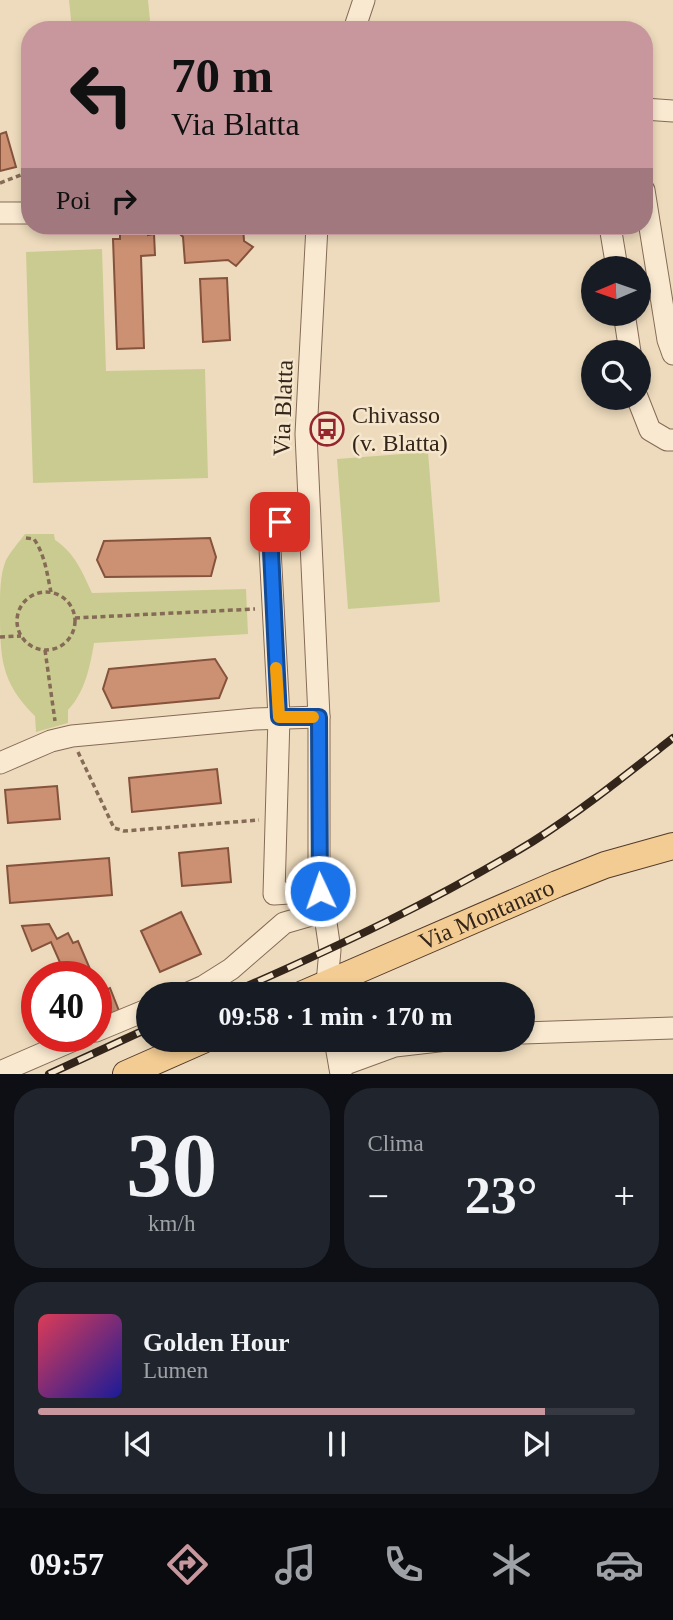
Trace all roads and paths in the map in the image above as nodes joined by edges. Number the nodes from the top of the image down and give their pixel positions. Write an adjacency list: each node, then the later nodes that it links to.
1 (348, 0): 3 (street)
2 (364, 0): 4 (street)
3 (342, 21)
4 (357, 21)
5 (653, 110): 6 (street)
6 (673, 111)
7 (21, 175): 8 (path)
8 (0, 183)
9 (0, 213): 10 (street)
10 (21, 213)
11 (317, 235): 18 (street, Via Blatta)
12 (612, 235): 14 (street)
13 (651, 235): 15 (street)
14 (615, 256)
15 (673, 354)
16 (642, 410): 17 (street)
17 (673, 440)
18 (309, 521): 21 (street); 27 (street, Via Blatta)
19 (26, 538): 20 (path)
20 (51, 592): 22 (path); 23 (path)
21 (273, 608): 22 (path); 26 (street)
22 (75, 618): 25 (path)
23 (21, 636): 24 (path); 25 (path)
24 (0, 637)
25 (45, 650): 28 (path)
26 (279, 717): 27 (street); 28 (street); 30 (street)
27 (319, 717): 32 (street, Via Blatta)
28 (72, 736): 29 (street); 30 (path)
29 (0, 763)
30 (276, 818): 32 (street)
31 (673, 846): 35 (main road, Via Montanaro)
32 (321, 902): 33 (street); 34 (street, Via Blatta)
33 (211, 982)
34 (328, 982)
35 (341, 982)
36 (136, 1014): 37 (street)
37 (112, 1024)
38 (673, 1028): 39 (street)
39 (535, 1033)
40 (46, 1052): 45 (street)
41 (177, 1052): 46 (main road)
42 (337, 1052): 44 (street)
43 (381, 1052): 44 (street)
44 (340, 1070)
45 (0, 1072)
46 (129, 1073)

